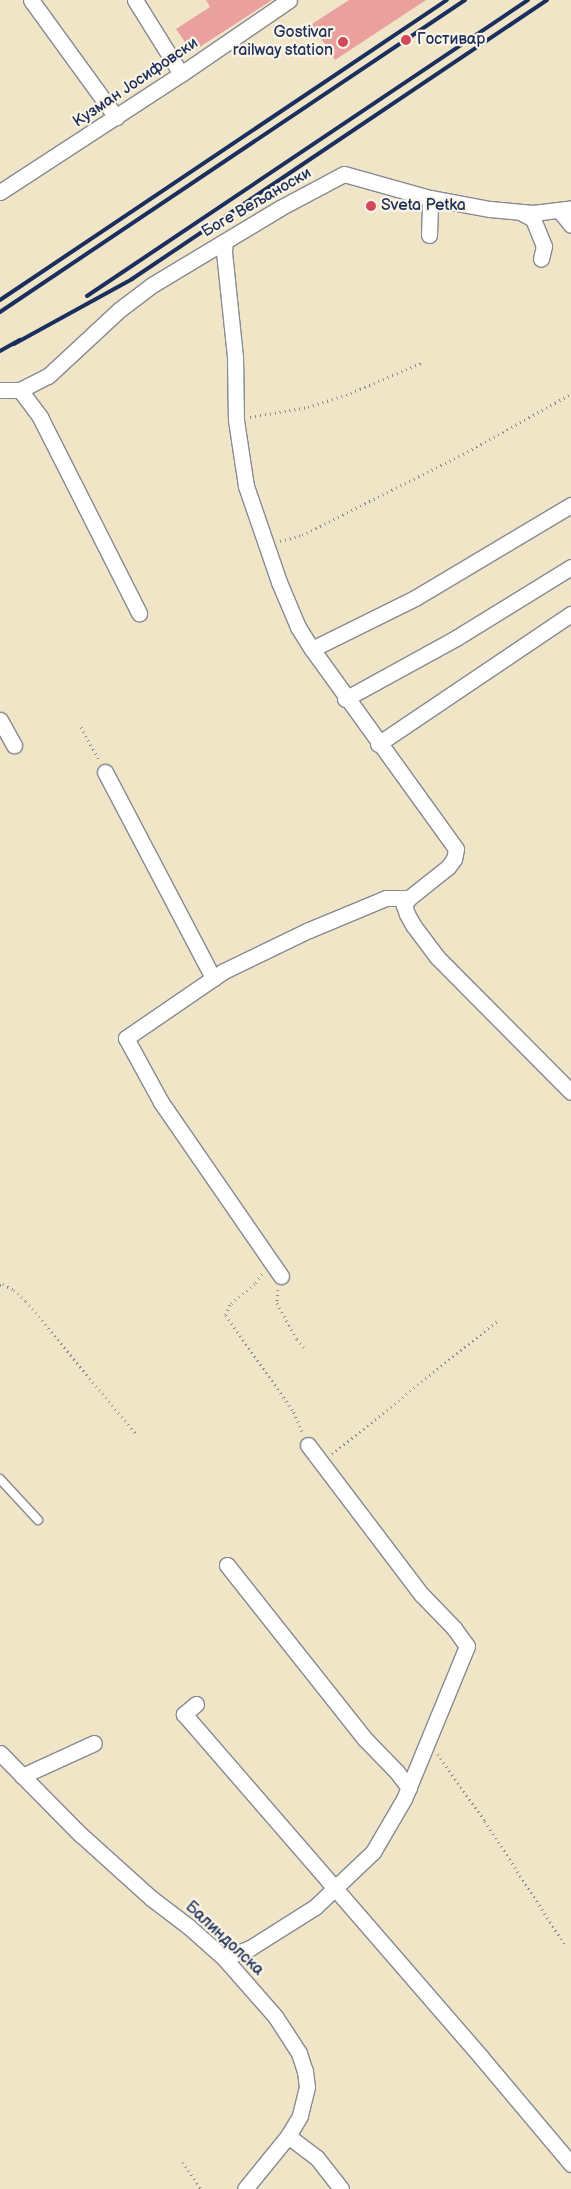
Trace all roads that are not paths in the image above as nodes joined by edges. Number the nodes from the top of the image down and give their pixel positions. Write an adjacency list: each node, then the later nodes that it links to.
1 (31, 0): 5 (street)
2 (135, 0): 4 (street)
3 (289, 0): 4 (street, Кузман Јосифовски)
4 (181, 74): 5 (street, Кузман Јосифовски)
5 (116, 117): 6 (street, Кузман Јосифовски)
6 (0, 192)
7 (430, 198): 9 (street, Боге Вељаноски); 11 (street); 12 (street, Боге Вељаноски)
8 (565, 209): 9 (street, Боге Вељаноски); 10 (street)
9 (522, 213): 13 (street)
10 (571, 225)
11 (429, 235)
12 (225, 242): 15 (street, Боге Вељаноски); 20 (street)
13 (541, 259)
14 (0, 390): 15 (street, Боге Вељаноски)
15 (20, 390): 18 (street)
16 (571, 505): 20 (street)
17 (571, 567): 21 (street)
18 (139, 613)
19 (571, 614): 23 (street)
20 (312, 650): 21 (street)
21 (345, 699): 23 (street)
22 (0, 720): 24 (street)
23 (378, 744): 26 (street)
24 (14, 745)
25 (105, 772): 27 (street)
26 (409, 898): 27 (street); 28 (street)
27 (212, 978): 29 (street)
28 (571, 1092)
29 (281, 1276)
30 (308, 1445): 38 (street)
31 (0, 1479): 32 (lane)
32 (38, 1520)
33 (227, 1565): 38 (street)
34 (196, 1704): 39 (street)
35 (94, 1743): 37 (street)
36 (0, 1753): 37 (street, Балиндолска)
37 (22, 1776): 40 (street, Балиндолска)
38 (409, 1788): 39 (street)
39 (335, 1887): 40 (street); 42 (street)
40 (224, 1958): 41 (street, Балиндолска)
41 (288, 2136): 43 (street, Балиндолска); 44 (street)
42 (571, 2164)
43 (245, 2189)
44 (341, 2189)

